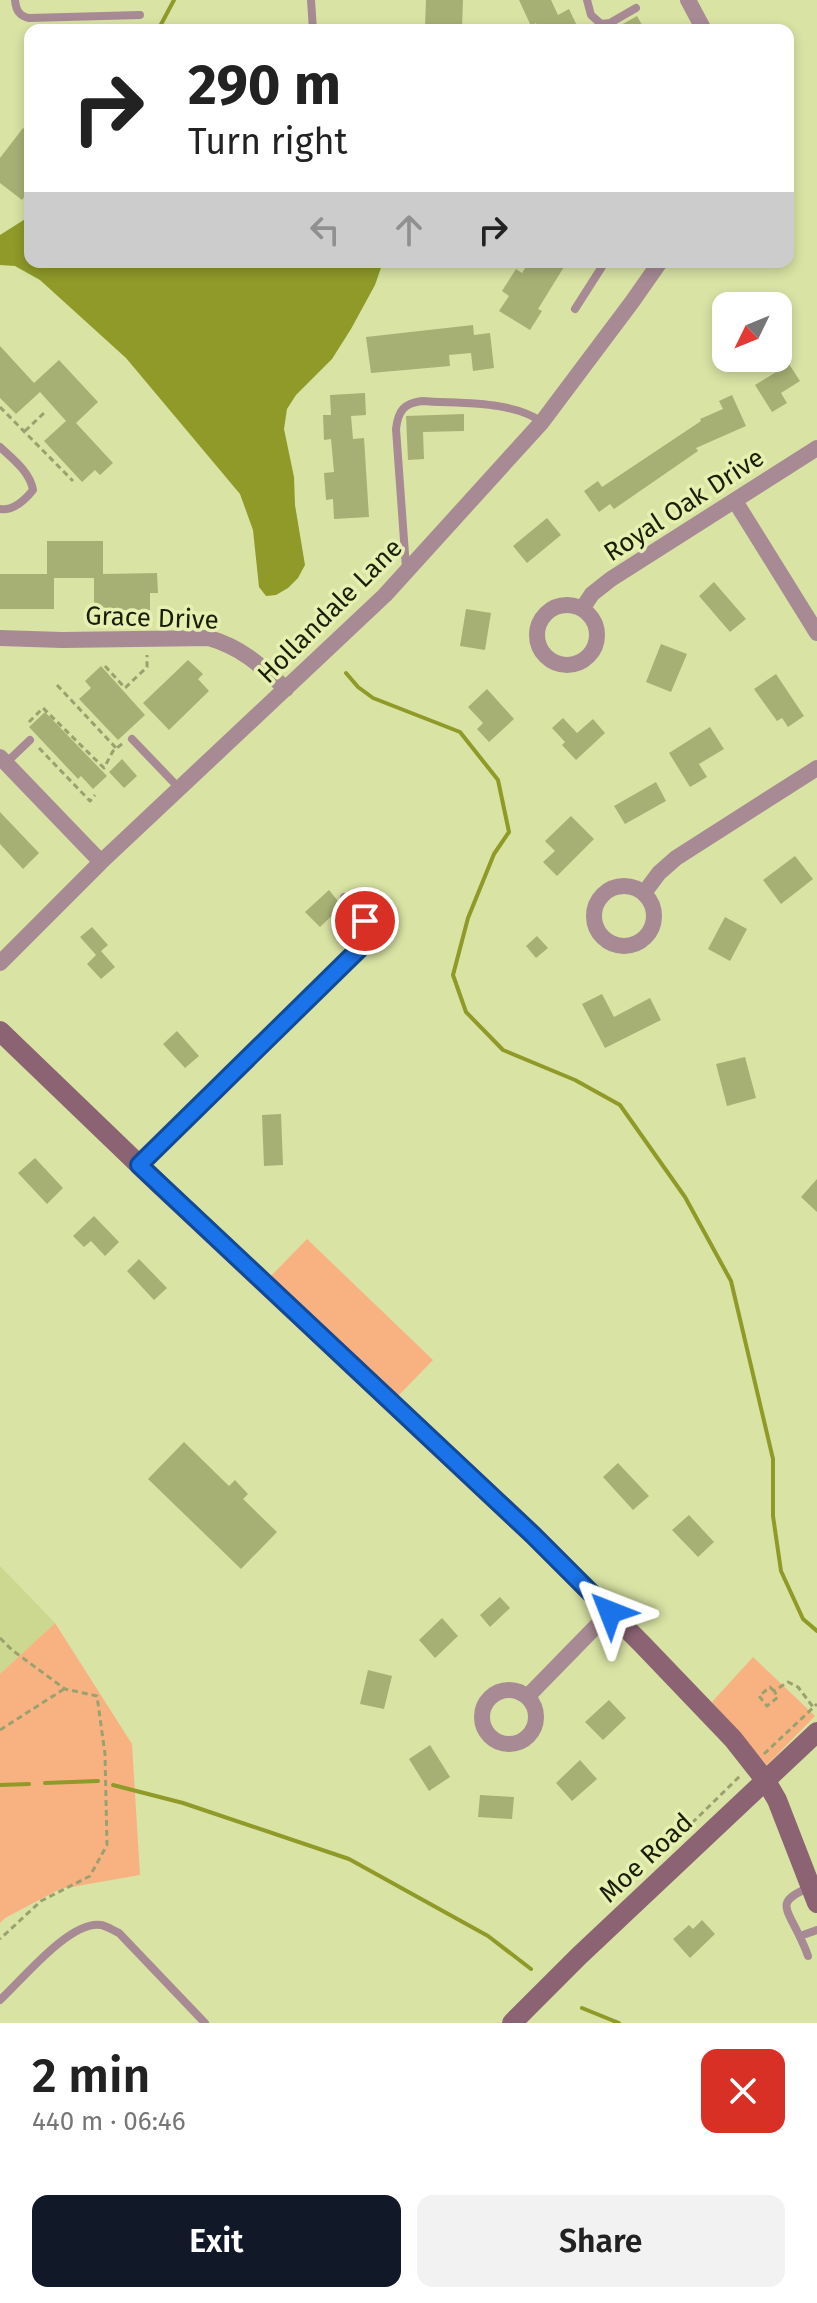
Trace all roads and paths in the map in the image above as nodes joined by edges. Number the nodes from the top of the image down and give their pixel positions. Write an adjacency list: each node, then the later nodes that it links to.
1 (15, 0): 6 (lane)
2 (311, 0): 7 (lane)
3 (587, 0): 5 (lane)
4 (688, 0): 8 (street)
5 (636, 8)
6 (140, 15)
7 (313, 24)
8 (701, 24)
9 (601, 268): 11 (lane)
10 (656, 268): 14 (street, Hollandale Lane)
11 (575, 309)
12 (0, 407): 15 (path)
13 (44, 413): 15 (path)
14 (542, 422): 21 (street, Hollandale Lane); 21 (lane)
15 (25, 431): 18 (path)
16 (0, 447): 20 (lane)
17 (817, 448): 19 (street, Royal Oak Drive)
18 (73, 481)
19 (735, 501): 22 (street, Royal Oak Drive); 23 (street)
20 (0, 509)
21 (406, 571): 28 (street, Hollandale Lane)
22 (582, 609)
23 (817, 633)
24 (0, 638): 25 (street, Grace Drive)
25 (146, 639): 26 (path); 28 (street, Grace Drive)
26 (105, 666)
27 (57, 685): 32 (path)
28 (286, 689): 35 (street, Hollandale Lane)
29 (29, 722): 32 (path)
30 (132, 739): 32 (path); 35 (lane)
31 (30, 740): 33 (lane); 36 (path)
32 (116, 748)
33 (3, 760): 37 (street)
34 (817, 768): 38 (street)
35 (180, 788): 37 (street, Hollandale Lane)
36 (95, 795)
37 (101, 862): 40 (street, Hollandale Lane)
38 (644, 893)
39 (344, 897): 42 (lane)
40 (0, 963)
41 (0, 1031): 42 (street)
42 (139, 1165): 43 (street)
43 (610, 1612): 47 (street); 51 (street)
44 (0, 1638): 45 (path)
45 (65, 1689): 49 (path); 55 (path)
46 (774, 1691): 46 (path); 48 (path)
47 (527, 1697)
48 (813, 1707)
49 (0, 1730)
50 (817, 1732): 51 (street, Moe Road)
51 (766, 1781): 52 (street); 59 (street, Moe Road)
52 (814, 1895): 54 (lane)
53 (817, 1930): 54 (lane)
54 (800, 1936): 56 (lane)
55 (0, 1939)
56 (808, 1956)
57 (0, 2000): 58 (lane)
58 (205, 2023)
59 (512, 2023)

